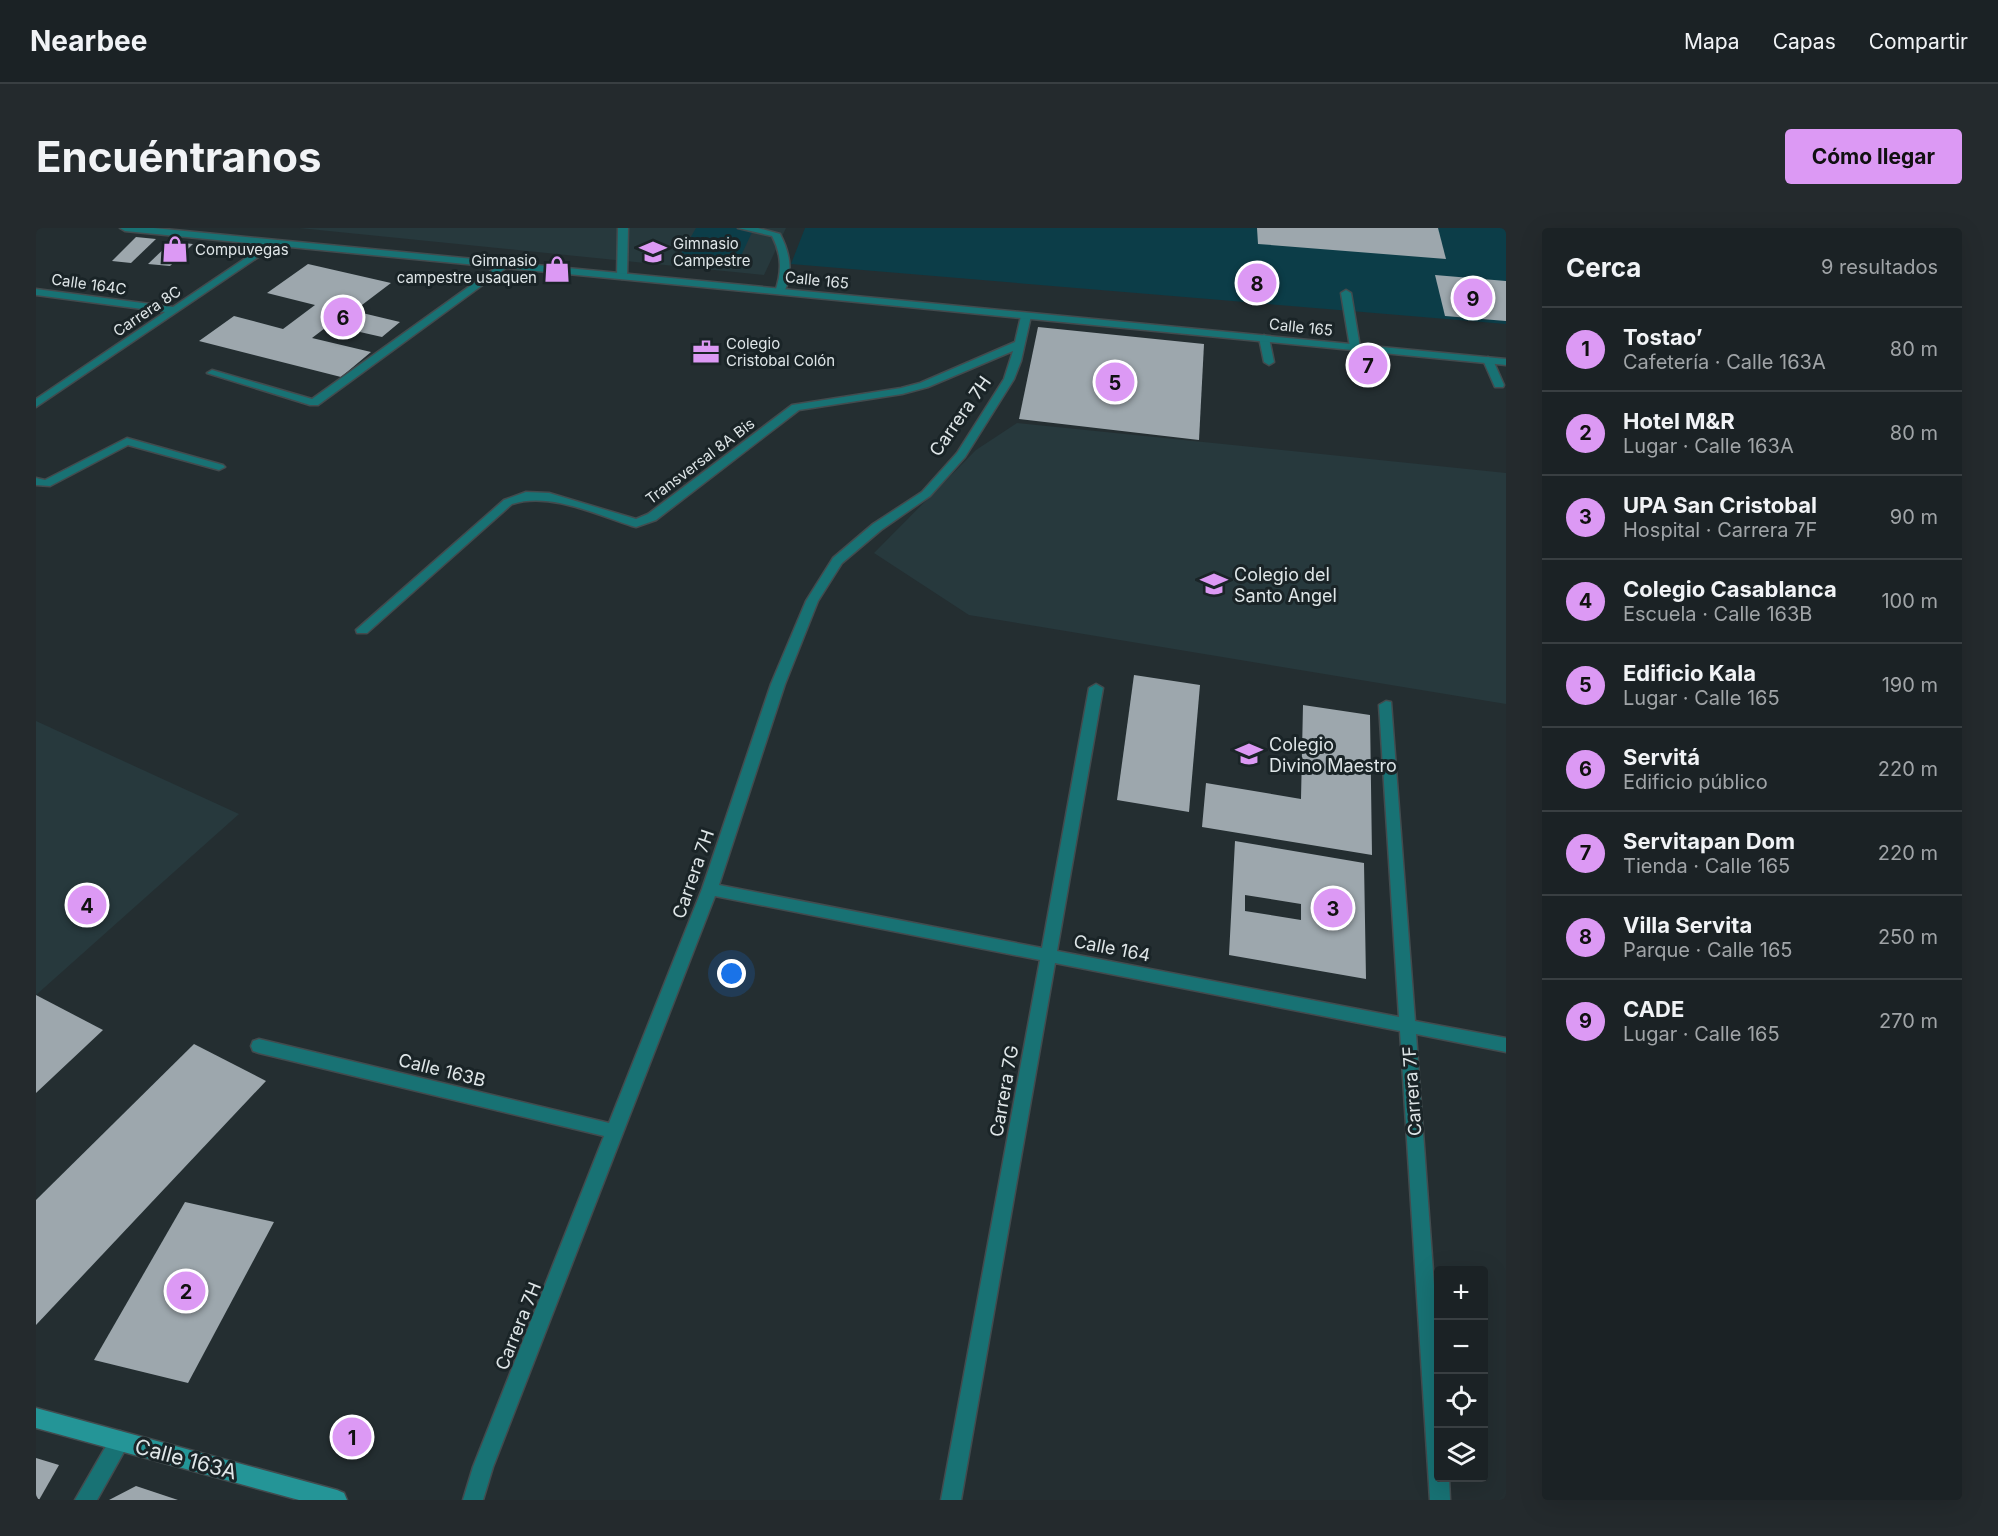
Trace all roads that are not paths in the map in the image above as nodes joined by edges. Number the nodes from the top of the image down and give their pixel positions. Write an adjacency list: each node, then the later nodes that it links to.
1 (125, 228): 4 (street, Calle 165)
2 (623, 228): 6 (street)
3 (743, 228): 8 (street)
4 (274, 243): 5 (street, Calle 165); 10 (street, Carrera 8C)
5 (505, 265): 6 (street, Calle 165); 18 (street)
6 (622, 276): 8 (street, Calle 165)
7 (36, 292): 10 (street, Calle 164C)
8 (780, 292): 11 (street, Calle 165)
9 (1346, 293): 14 (street)
10 (174, 310): 20 (street, Carrera 8C)
11 (1026, 316): 12 (street, Calle 165); 13 (street, Carrera 7H)
12 (1264, 338): 14 (street, Calle 165); 16 (street)
13 (1020, 345): 23 (street, Transversal 8A Bis); 26 (street, Carrera 7H)
14 (1355, 347): 15 (street, Calle 165)
15 (1488, 360): 17 (street, Calle 165); 19 (street)
16 (1269, 362)
17 (1506, 362)
18 (212, 373)
19 (1499, 385)
20 (36, 404)
21 (219, 467): 22 (street)
22 (41, 483)
23 (362, 630)
24 (1096, 688): 27 (street, Carrera 7G)
25 (1386, 705): 28 (street, Carrera 7F)
26 (710, 890): 27 (street, Calle 164); 31 (street, Carrera 7H)
27 (1048, 956): 28 (street, Calle 164); 39 (street, Carrera 7G)
28 (1408, 1026): 30 (street, Calle 164); 33 (street, Carrera 7F)
29 (259, 1046): 31 (street, Calle 163B)
30 (1506, 1046)
31 (616, 1132): 38 (street, Carrera 7H)
32 (36, 1418): 34 (main road, Calle 163A)
33 (1435, 1428)
34 (120, 1441): 36 (street); 37 (main road, Calle 163A)
35 (1438, 1482): 40 (street, Carrera 7F)
36 (85, 1500)
37 (337, 1500)
38 (473, 1500)
39 (951, 1500)
40 (1440, 1500)

